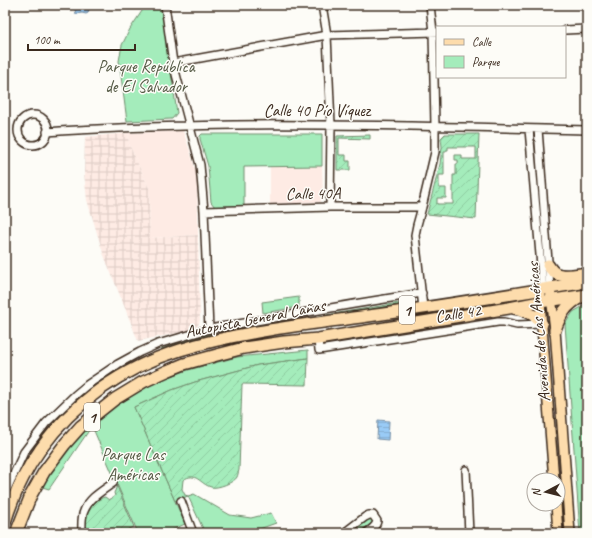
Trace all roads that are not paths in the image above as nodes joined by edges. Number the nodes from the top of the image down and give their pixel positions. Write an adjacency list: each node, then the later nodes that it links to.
1 (164, 5): 8 (street)
2 (322, 5): 7 (street)
3 (430, 5): 6 (street)
4 (587, 29): 5 (street)
5 (566, 30)
6 (435, 32): 7 (street); 11 (street)
7 (327, 35): 8 (street); 9 (street)
8 (173, 63): 10 (street)
9 (332, 125): 10 (street, Calle 40 Pío Víquez); 11 (street, Calle 40 Pío Víquez); 16 (street)
10 (190, 126): 15 (street, Calle 40 Pío Víquez); 18 (street)
11 (435, 126): 12 (street, Calle 40 Pío Víquez); 17 (street)
12 (529, 129): 13 (street, Calle 40 Pío Víquez); 22 (street, Avenida de Las Américas)
13 (538, 129): 14 (street, Calle 40 Pío Víquez); 19 (street, Avenida de Las Américas)
14 (587, 130)
15 (47, 132): 15 (street)
16 (330, 207): 17 (street, Calle 40A); 18 (street, Calle 40A)
17 (422, 207): 23 (street)
18 (204, 210): 30 (street)
19 (548, 265): 20 (highway); 22 (street, Avenida de Las Américas)
20 (587, 273)
21 (587, 282): 22 (highway, 1)
22 (546, 289): 25 (main road, Avenida de Las Américas); 26 (main road, Avenida de Las Américas); 27 (highway, Autopista General Cañas / 1)
23 (422, 293): 27 (street); 30 (street)
24 (586, 295): 25 (highway, 1); 31 (highway)
25 (552, 300): 26 (highway, 1); 31 (main road, Avenida de Las Américas)
26 (540, 302): 28 (highway, Autopista General Cañas / 1); 29 (main road, Avenida de Las Américas)
27 (423, 308): 39 (highway, Autopista General Cañas / 1)
28 (508, 308): 29 (highway); 32 (highway, Autopista General Cañas / 1)
29 (542, 324): 32 (street, Calle 42); 34 (main road, Avenida de Las Américas)
30 (209, 329): 36 (street)
31 (555, 330): 47 (main road, Avenida de Las Américas)
32 (318, 339): 40 (highway, Autopista General Cañas / 1)
33 (466, 470): 45 (street)
34 (553, 472)
35 (113, 483): 41 (street)
36 (5, 493)
37 (181, 501): 42 (street)
38 (557, 512): 46 (main road)
39 (5, 522)
40 (17, 533)
41 (82, 533)
42 (193, 533)
43 (344, 533): 44 (street)
44 (366, 533)
45 (469, 533)
46 (558, 533)
47 (570, 533)

